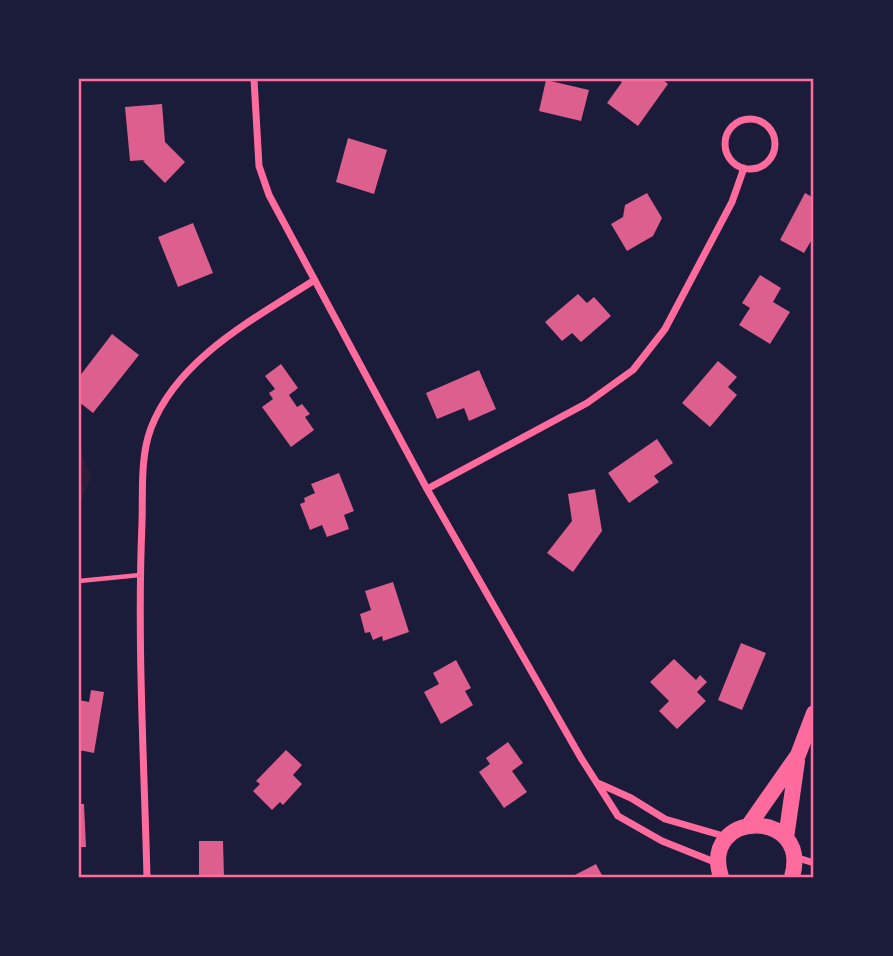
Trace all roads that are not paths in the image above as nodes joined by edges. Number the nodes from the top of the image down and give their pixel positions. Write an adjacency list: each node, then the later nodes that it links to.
1 (254, 79): 3 (street)
2 (744, 168): 2 (street); 4 (street)
3 (313, 281): 4 (street); 5 (street)
4 (428, 489): 9 (street)
5 (140, 575): 6 (lane); 16 (street)
6 (79, 580)
7 (814, 713): 8 (main road)
8 (798, 755): 10 (main road); 12 (main road)
9 (600, 784): 11 (street); 15 (street)
10 (749, 825): 11 (main road); 12 (main road)
11 (727, 837): 15 (main road)
12 (786, 838): 13 (main road)
13 (794, 857): 14 (street); 17 (main road)
14 (814, 863)
15 (719, 870)
16 (147, 877)
17 (792, 877)

